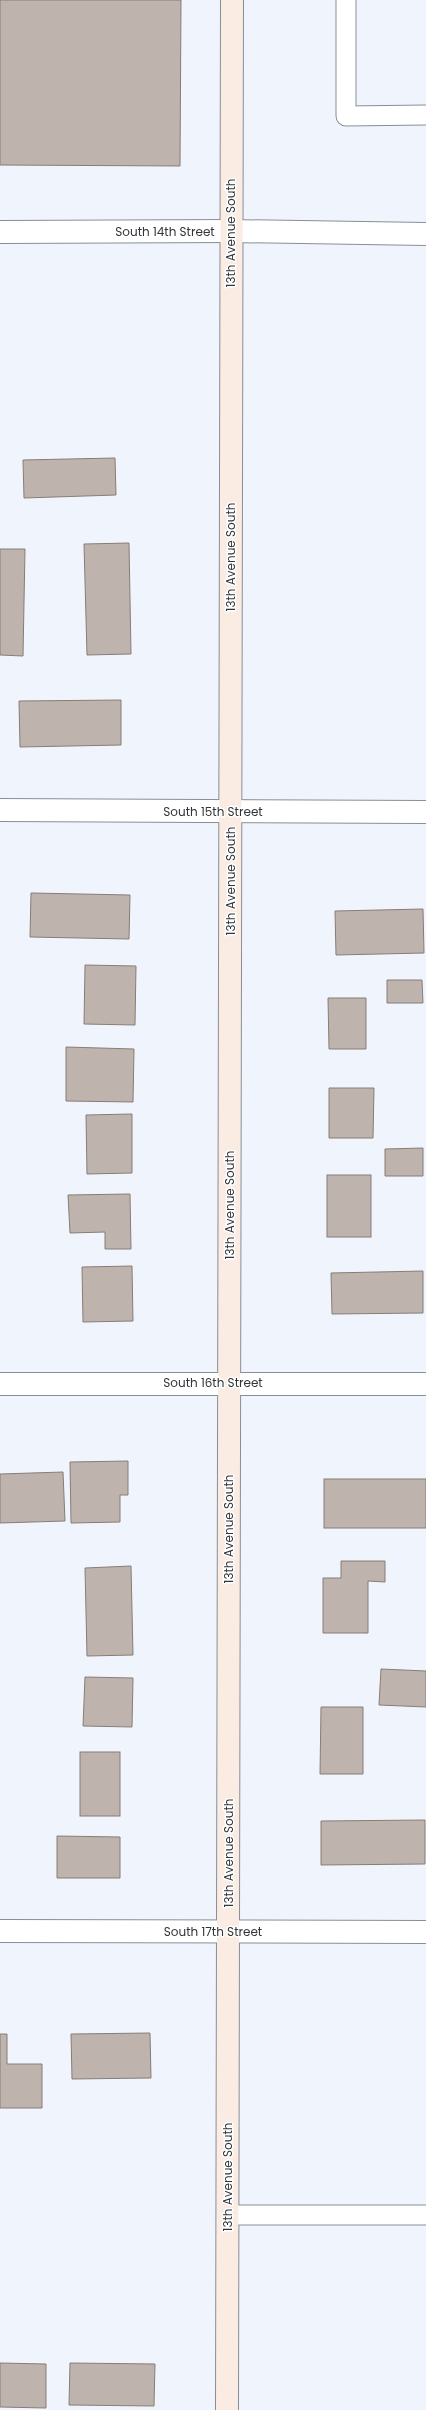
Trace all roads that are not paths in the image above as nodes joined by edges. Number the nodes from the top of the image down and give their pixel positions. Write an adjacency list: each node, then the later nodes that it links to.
1 (232, 0): 6 (street, 13th Avenue South)
2 (346, 0): 4 (lane)
3 (426, 115): 4 (lane)
4 (402, 116): 5 (lane)
5 (426, 122)
6 (231, 231): 7 (street, South 14th Street); 8 (street, South 14th Street); 10 (street, 13th Avenue South)
7 (0, 232)
8 (426, 234)
9 (0, 810): 10 (street, South 15th Street)
10 (232, 812): 11 (street, South 15th Street); 12 (street, 13th Avenue South)
11 (426, 812)
12 (230, 1383): 13 (street, South 16th Street); 14 (street, South 16th Street); 16 (street, 13th Avenue South)
13 (0, 1384)
14 (426, 1384)
15 (0, 1931): 16 (street, South 17th Street)
16 (230, 1932): 17 (street, South 17th Street); 18 (street, 13th Avenue South)
17 (426, 1932)
18 (228, 2215): 19 (lane); 20 (street, 13th Avenue South)
19 (426, 2215)
20 (227, 2410)

